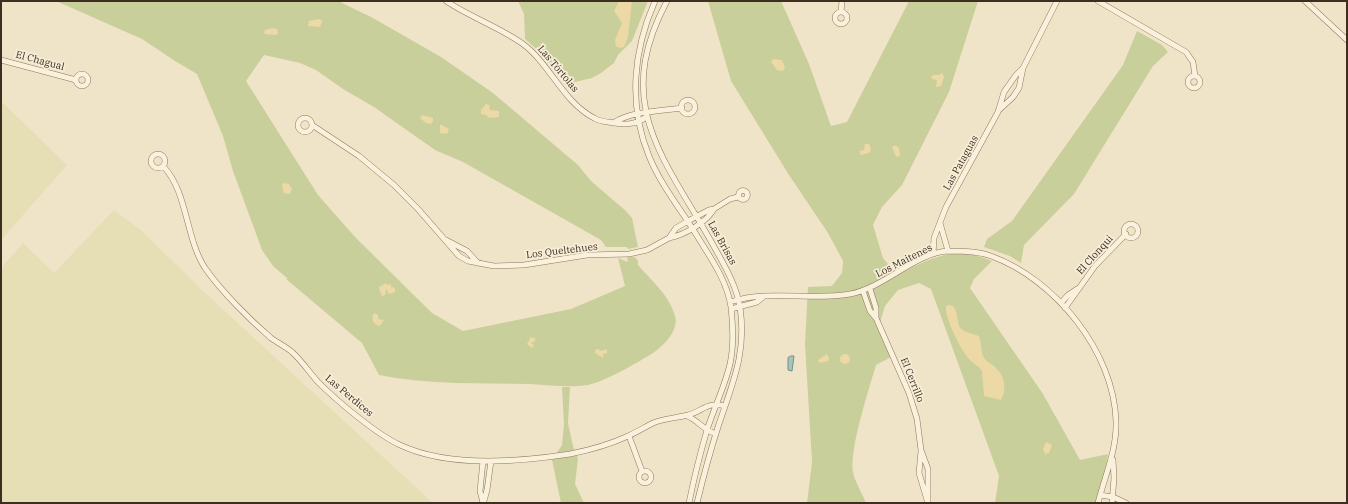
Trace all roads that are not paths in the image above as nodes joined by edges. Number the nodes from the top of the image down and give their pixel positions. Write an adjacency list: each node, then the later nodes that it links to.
1 (446, 1): 19 (street, Las Tórtolas)
2 (655, 1): 16 (street, Las Brisas)
3 (667, 1): 17 (street, Las Brisas)
4 (842, 1): 8 (street)
5 (1057, 1): 11 (street, Las Pataguas)
6 (1098, 1): 12 (street)
7 (1305, 1): 9 (street)
8 (841, 12)
9 (1347, 40)
10 (1, 60): 13 (street, El Chagual)
11 (1023, 68): 15 (street, Las Pataguas); 15 (street, Las Pataguas)
12 (1195, 76)
13 (76, 80)
14 (682, 108): 17 (street, Las Tórtolas)
15 (998, 112): 27 (street, Las Pataguas)
16 (637, 114): 17 (street, Las Tórtolas); 18 (street, Las Brisas); 19 (street, Las Tórtolas)
17 (646, 115): 18 (street, Las Tórtolas); 24 (street, Las Brisas)
18 (638, 121): 19 (street, Las Tórtolas); 25 (street, Las Brisas)
19 (613, 123)
20 (312, 126): 31 (street, Los Queltehues)
21 (163, 166): 54 (street, Las Perdices)
22 (738, 197): 23 (street, Los Queltehues)
23 (714, 209): 24 (street, Los Queltehues); 26 (street, Los Queltehues)
24 (697, 216): 25 (street, Los Queltehues); 26 (street, Las Brisas)
25 (688, 221): 28 (street, Las Brisas); 30 (street, Los Queltehues)
26 (700, 222): 28 (street, Los Queltehues); 39 (street, Las Brisas)
27 (940, 223): 32 (street); 33 (street, Las Pataguas)
28 (692, 227): 30 (street, Los Queltehues); 40 (street, Las Brisas)
29 (1126, 234): 35 (street, El Clonqui)
30 (669, 238): 34 (street, Los Queltehues)
31 (444, 240): 34 (street, Los Queltehues); 34 (street, Los Queltehues)
32 (948, 251): 33 (street, Los Maitenes); 41 (street, Los Maitenes)
33 (933, 254): 36 (street, Los Maitenes)
34 (478, 263)
35 (1078, 288): 41 (street, El Clonqui); 43 (street, El Clonqui)
36 (870, 289): 37 (street, Los Maitenes); 45 (street, El Cerrillo)
37 (863, 291): 38 (street, Los Maitenes); 45 (street, El Cerrillo)
38 (763, 297): 39 (street, Los Maitenes); 42 (street, Los Maitenes)
39 (738, 299): 40 (street, Los Maitenes); 42 (street, Las Brisas)
40 (730, 302): 44 (street, Las Brisas)
41 (1061, 303): 43 (street, Los Maitenes)
42 (740, 306): 44 (street, Los Maitenes); 47 (street, Las Brisas)
43 (1065, 308): 53 (street, Los Maitenes)
44 (731, 309): 46 (street, Las Brisas)
45 (876, 318): 52 (street, El Cerrillo)
46 (716, 404): 47 (street); 48 (street, Las Perdices); 49 (street, Las Brisas)
47 (725, 406): 50 (street, Las Brisas)
48 (686, 416): 49 (street); 51 (street, Las Perdices)
49 (707, 431): 50 (street); 60 (street, Las Brisas)
50 (716, 434): 61 (street, Las Brisas)
51 (629, 436): 55 (street, Las Perdices); 56 (street)
52 (921, 450): 62 (street, El Cerrillo); 62 (street, El Cerrillo)
53 (1112, 457): 57 (street, Los Maitenes); 58 (street, Los Maitenes)
54 (483, 461): 55 (street, Las Perdices); 59 (street)
55 (491, 461): 59 (street)
56 (642, 471)
57 (1100, 495): 58 (street); 63 (street, Los Maitenes)
58 (1112, 500): 64 (street)
59 (483, 503)
60 (689, 503)
61 (697, 503)
62 (928, 503)
63 (1098, 503)
64 (1126, 503)

